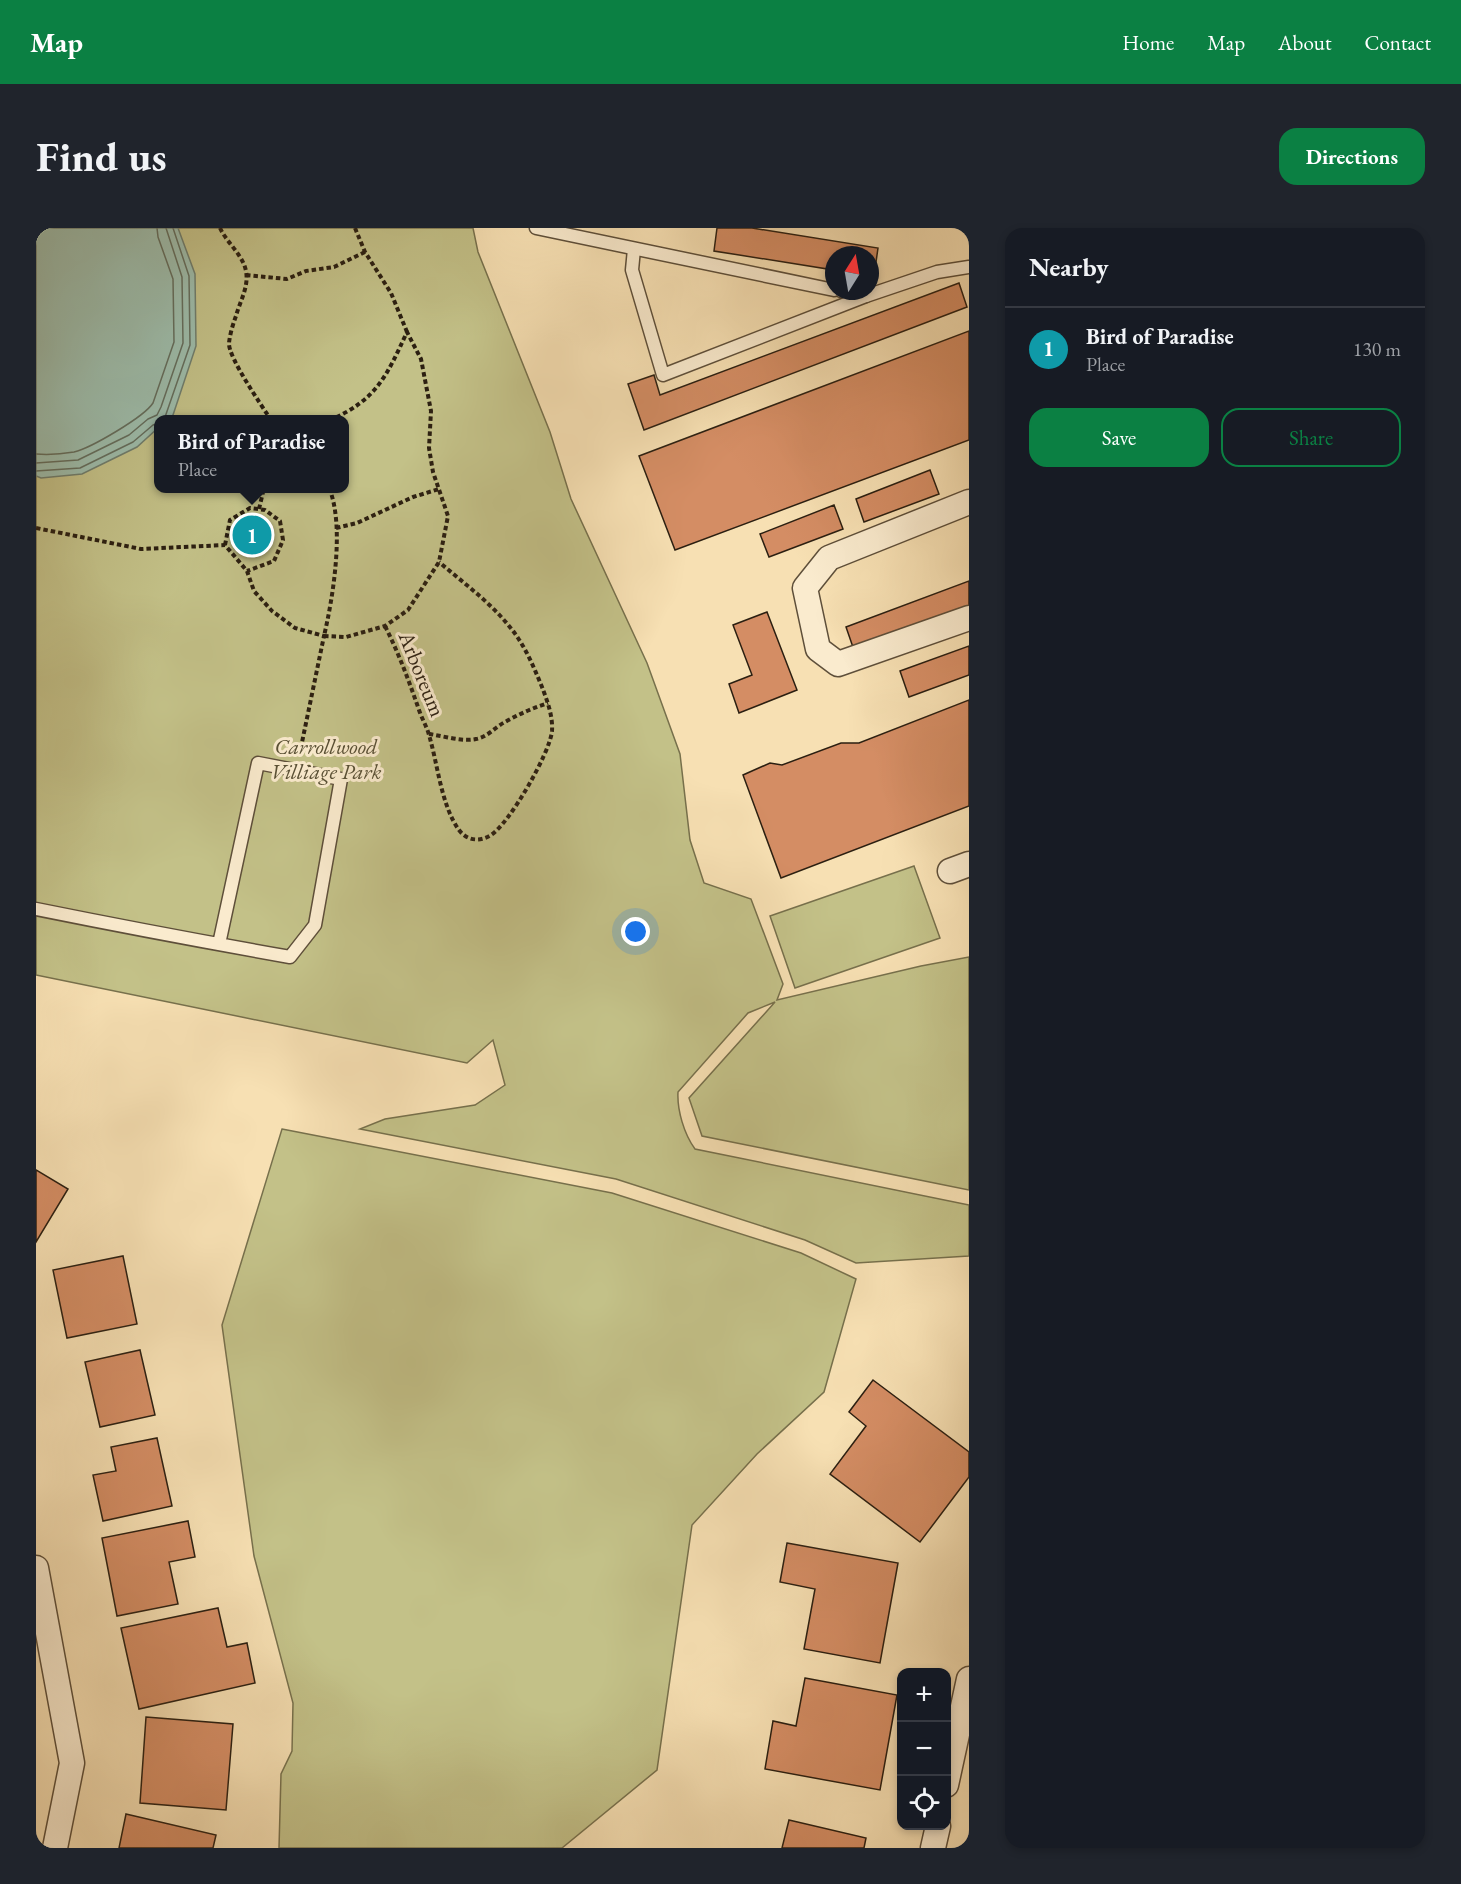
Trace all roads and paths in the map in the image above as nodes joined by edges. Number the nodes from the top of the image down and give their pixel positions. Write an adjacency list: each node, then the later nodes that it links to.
1 (220, 228): 7 (path)
2 (355, 228): 5 (path)
3 (536, 228): 4 (lane)
4 (634, 249): 8 (lane); 10 (lane)
5 (365, 252): 7 (path); 11 (path)
6 (969, 267): 9 (lane)
7 (246, 275): 12 (path)
8 (825, 288)
9 (879, 292)
10 (856, 300)
11 (407, 332): 13 (path); 14 (path)
12 (268, 415)
13 (339, 415)
14 (439, 489): 20 (path); 22 (path)
15 (263, 493): 18 (path)
16 (330, 493): 20 (path)
17 (969, 502): 24 (street)
18 (259, 509): 21 (path); 23 (path)
19 (36, 528): 21 (path)
20 (336, 528): 26 (path)
21 (225, 545): 23 (path)
22 (439, 562): 25 (path); 27 (path, Arboreum)
23 (247, 571): 26 (path)
24 (969, 618)
25 (385, 626): 26 (path); 28 (path, Arboreum)
26 (324, 636): 29 (path)
27 (548, 703): 28 (path, Arboreum); 28 (path, Arboreum)
28 (429, 734)
29 (296, 770): 31 (lane); 31 (lane)
30 (36, 909): 31 (lane)
31 (219, 944)
32 (36, 1568): 33 (street)
33 (43, 1641): 37 (street)
34 (969, 1679): 35 (street)
35 (948, 1776)
36 (937, 1830): 38 (street)
37 (55, 1848)
38 (933, 1848)

